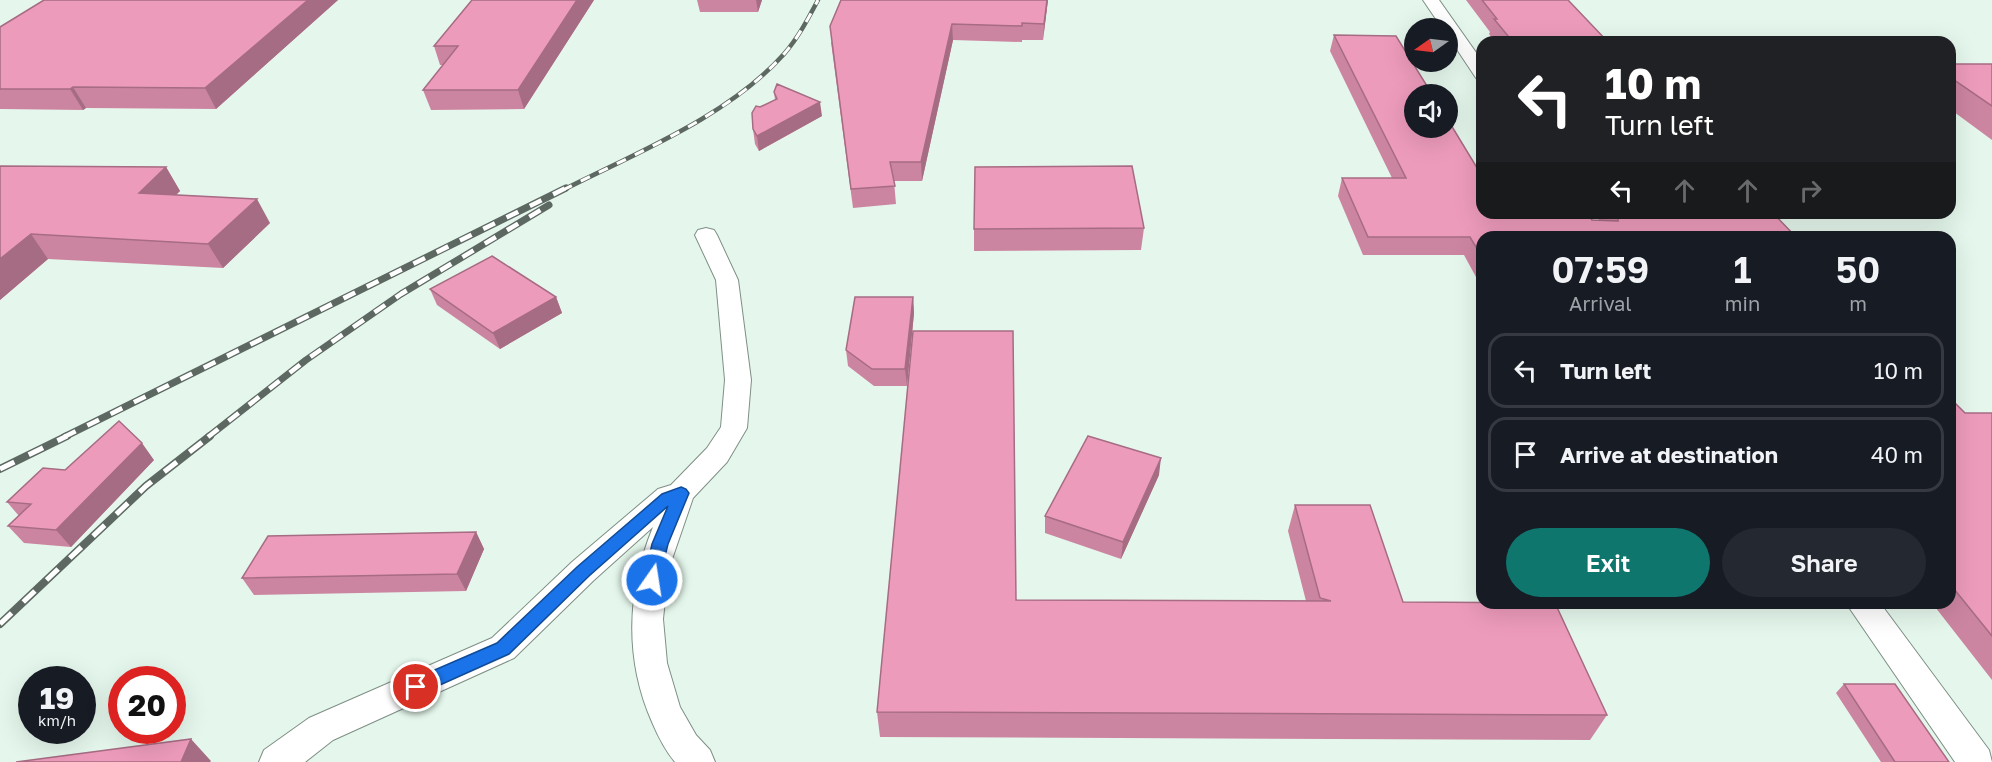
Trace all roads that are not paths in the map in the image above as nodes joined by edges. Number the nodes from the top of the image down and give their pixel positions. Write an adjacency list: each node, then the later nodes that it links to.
1 (1431, 0): 2 (lane)
2 (1476, 65)
3 (706, 235): 4 (lane)
4 (681, 493): 6 (lane); 7 (lane)
5 (1866, 609): 8 (lane)
6 (278, 762)
7 (697, 762)
8 (1976, 762)

